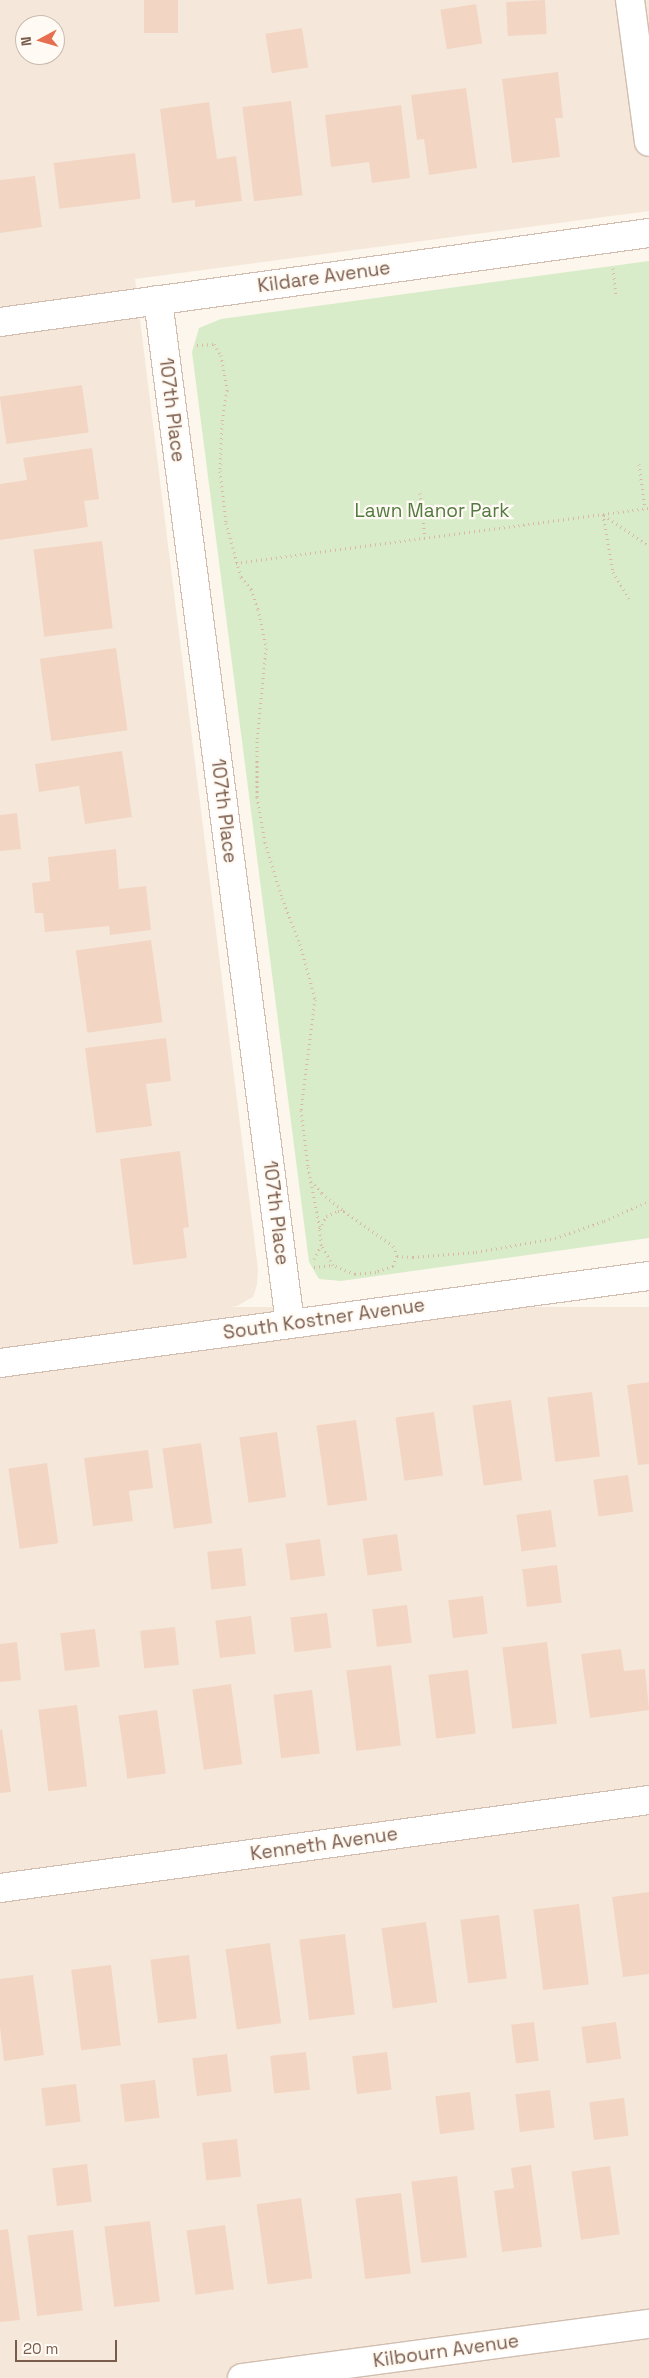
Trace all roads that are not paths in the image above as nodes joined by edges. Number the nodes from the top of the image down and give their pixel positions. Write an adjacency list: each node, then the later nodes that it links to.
1 (630, 0): 2 (street)
2 (649, 142)
3 (649, 232): 4 (street, Kildare Avenue)
4 (158, 300): 5 (street, Kildare Avenue); 7 (street, 107th Place)
5 (0, 322)
6 (649, 1276): 7 (street, South Kostner Avenue)
7 (290, 1323): 8 (street, South Kostner Avenue)
8 (0, 1363)
9 (649, 1800): 10 (street, Kenneth Avenue)
10 (0, 1888)
11 (649, 2324): 12 (street, Kilbourn Avenue)
12 (242, 2378)

